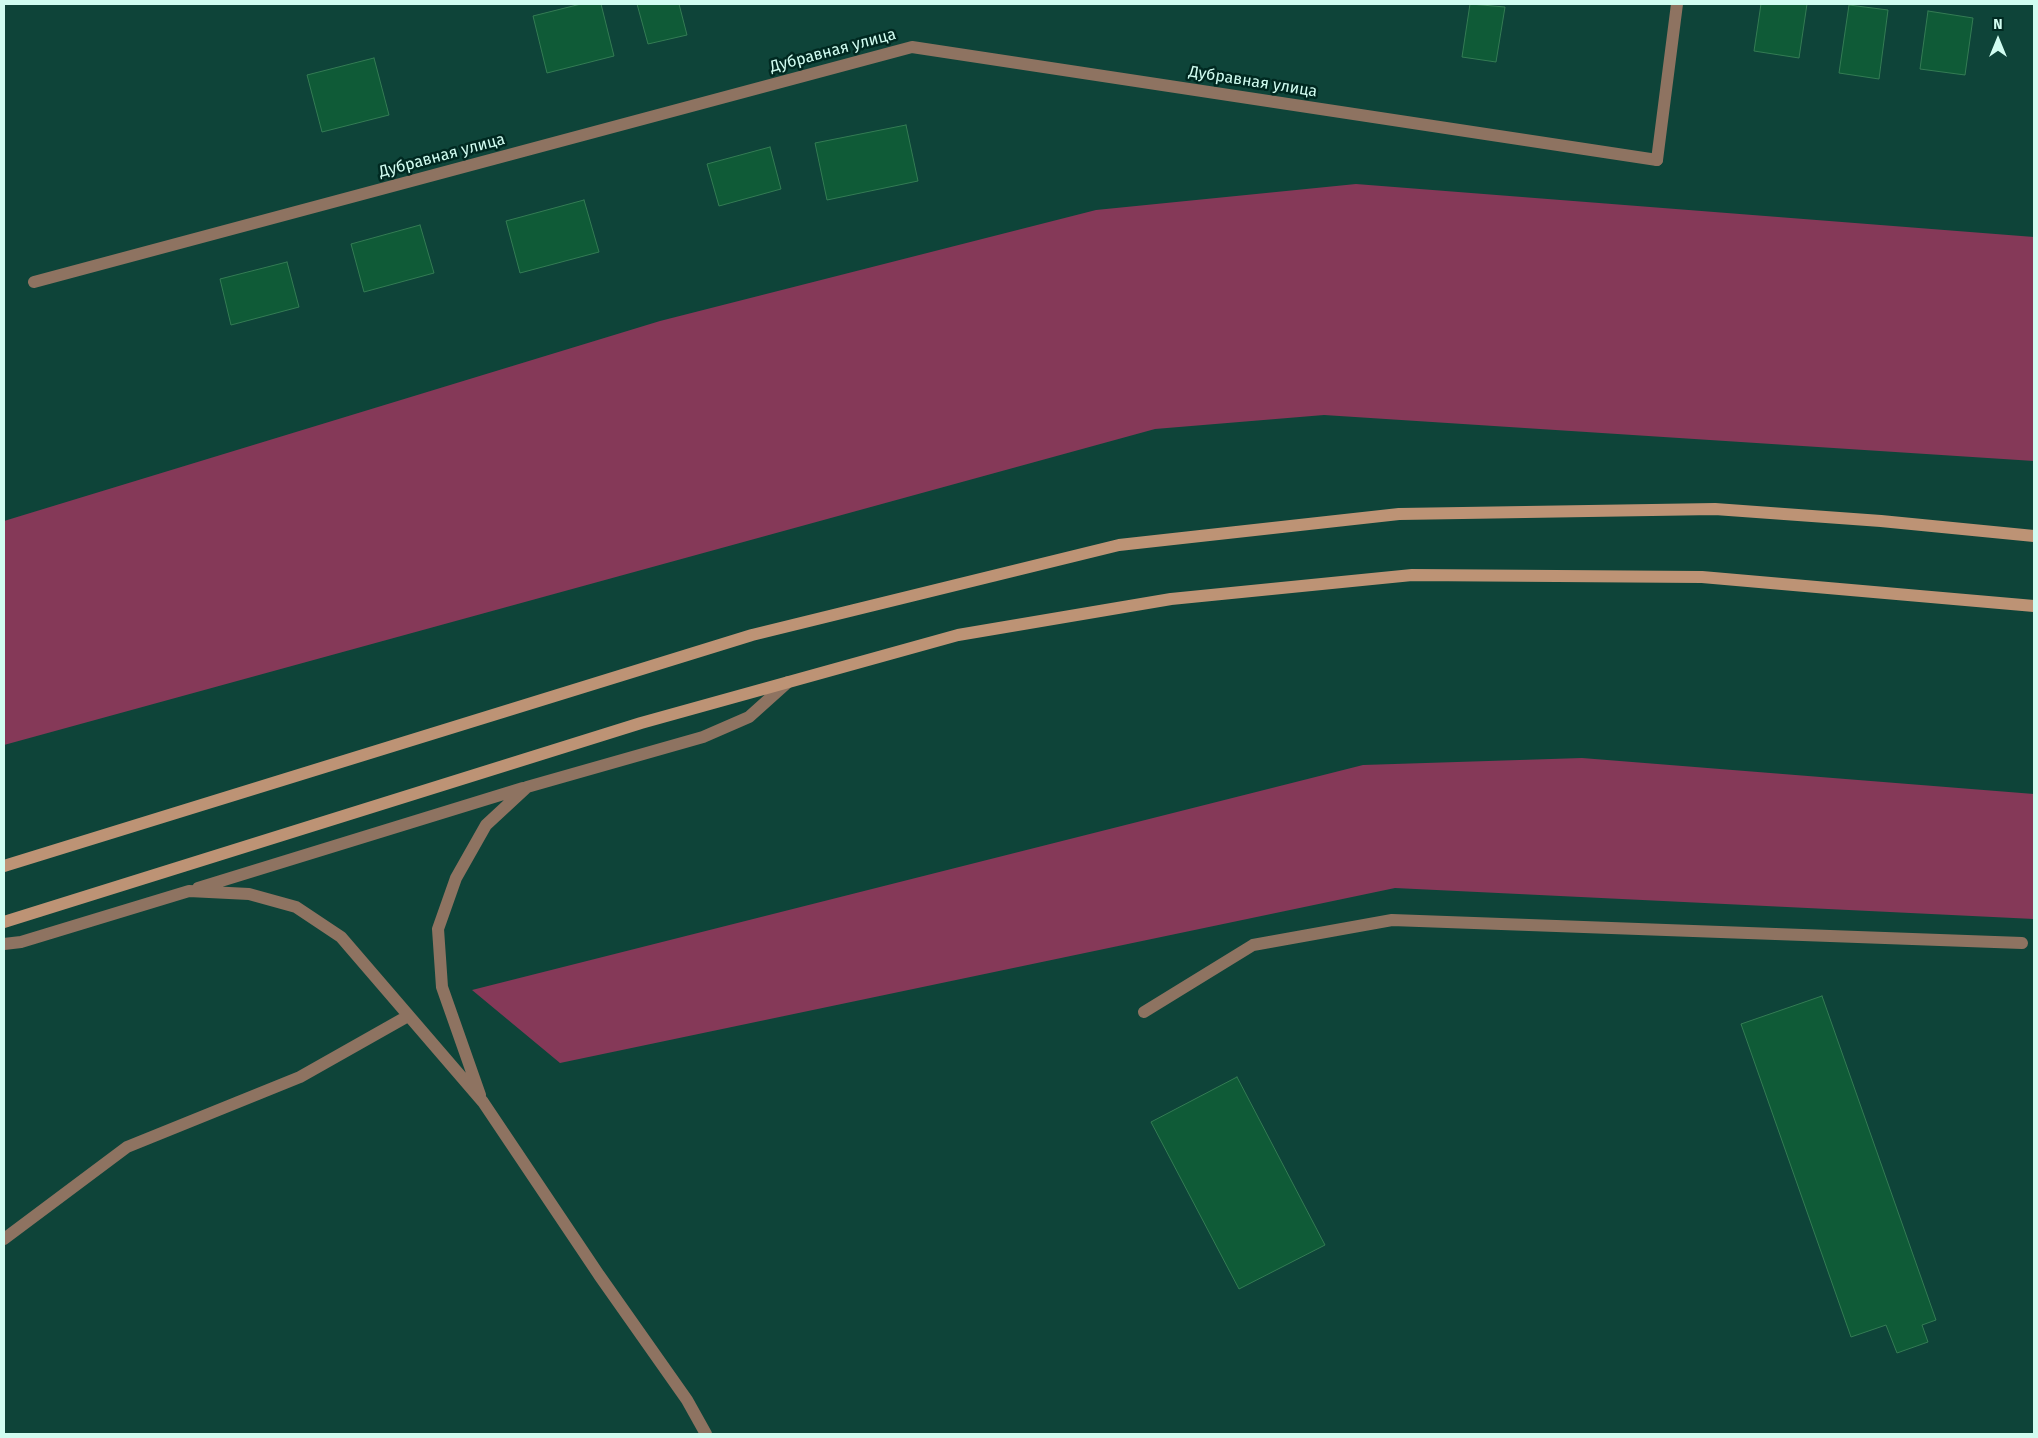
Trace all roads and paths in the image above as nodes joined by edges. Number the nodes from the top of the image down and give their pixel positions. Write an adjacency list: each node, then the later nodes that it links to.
1 (1677, 4): 2 (street, Дубравная улица)
2 (34, 282)
3 (2034, 536): 7 (main road)
4 (2034, 606): 5 (main road)
5 (788, 682): 6 (street); 9 (main road)
6 (527, 787): 8 (street); 14 (street)
7 (4, 866)
8 (189, 891): 11 (street); 13 (street)
9 (4, 922)
10 (2022, 943): 12 (street)
11 (4, 944)
12 (1144, 1012)
13 (408, 1016): 14 (street); 15 (street)
14 (483, 1102): 16 (street)
15 (4, 1239)
16 (706, 1434)

